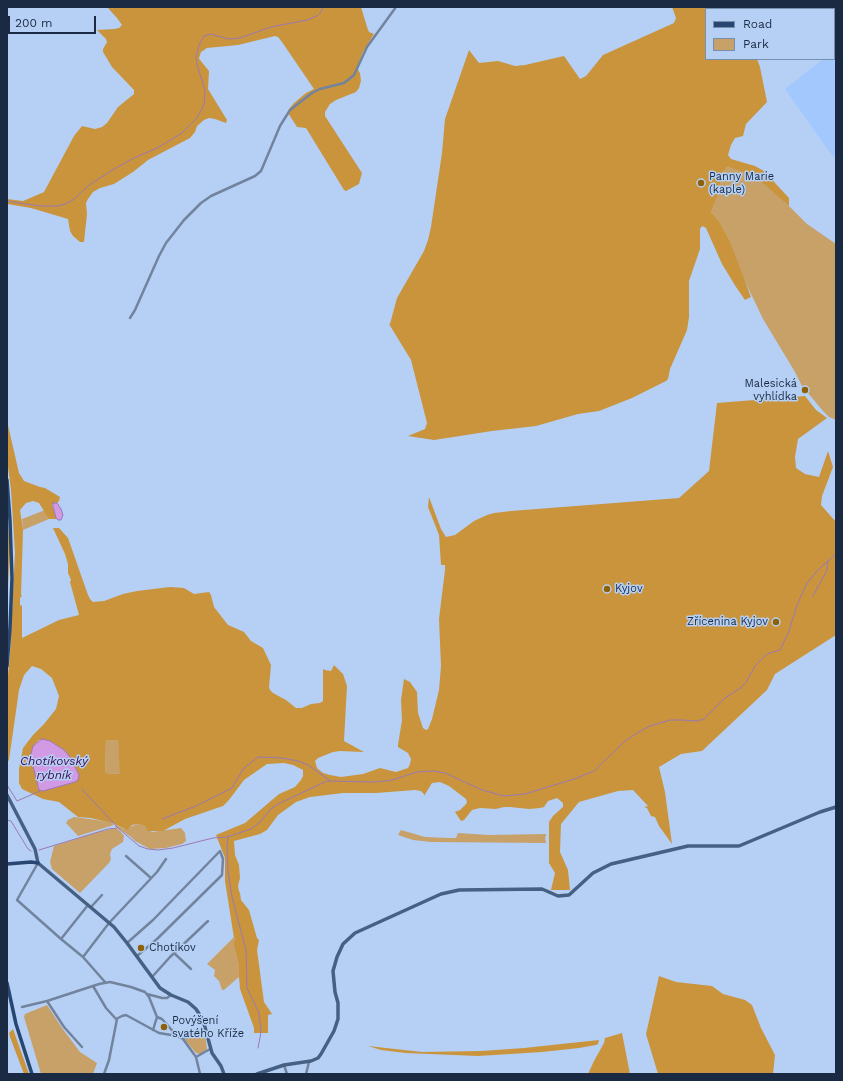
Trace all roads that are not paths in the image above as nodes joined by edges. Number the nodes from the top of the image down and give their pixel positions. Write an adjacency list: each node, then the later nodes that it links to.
1 (396, 7): 2 (street)
2 (130, 318)
3 (7, 480): 4 (main road)
4 (7, 666)
5 (7, 795): 9 (street)
6 (836, 808): 39 (street)
7 (126, 856): 11 (street)
8 (166, 859): 11 (street)
9 (38, 863): 10 (main road); 13 (street); 16 (street)
10 (7, 864)
11 (151, 878): 15 (street)
12 (102, 895): 13 (street)
13 (90, 906): 15 (street); 16 (street)
14 (208, 921): 18 (street)
15 (109, 923): 17 (street); 20 (street)
16 (61, 939): 20 (street)
17 (127, 943): 19 (street); 19 (street)
18 (174, 953): 21 (street); 22 (street)
19 (137, 956): 22 (street)
20 (83, 957): 23 (street)
21 (191, 969)
22 (152, 977): 27 (street)
23 (105, 982): 25 (street); 26 (street)
24 (7, 983): 41 (main road)
25 (93, 986): 28 (street); 31 (street)
26 (147, 994): 27 (street); 30 (street)
27 (171, 995): 32 (street)
28 (47, 1001): 29 (street); 36 (street)
29 (22, 1007)
30 (157, 1017): 33 (street); 34 (street)
31 (117, 1019): 33 (street); 42 (street)
32 (206, 1028): 35 (street); 37 (street)
33 (153, 1030): 34 (street)
34 (177, 1036): 35 (street)
35 (183, 1039): 38 (street)
36 (82, 1047)
37 (210, 1049): 38 (street); 44 (street)
38 (196, 1057): 43 (street)
39 (309, 1062): 40 (street); 47 (street)
40 (284, 1065): 45 (street); 46 (street)
41 (32, 1074)
42 (104, 1074)
43 (200, 1074)
44 (224, 1074)
45 (257, 1074)
46 (287, 1074)
47 (306, 1074)

